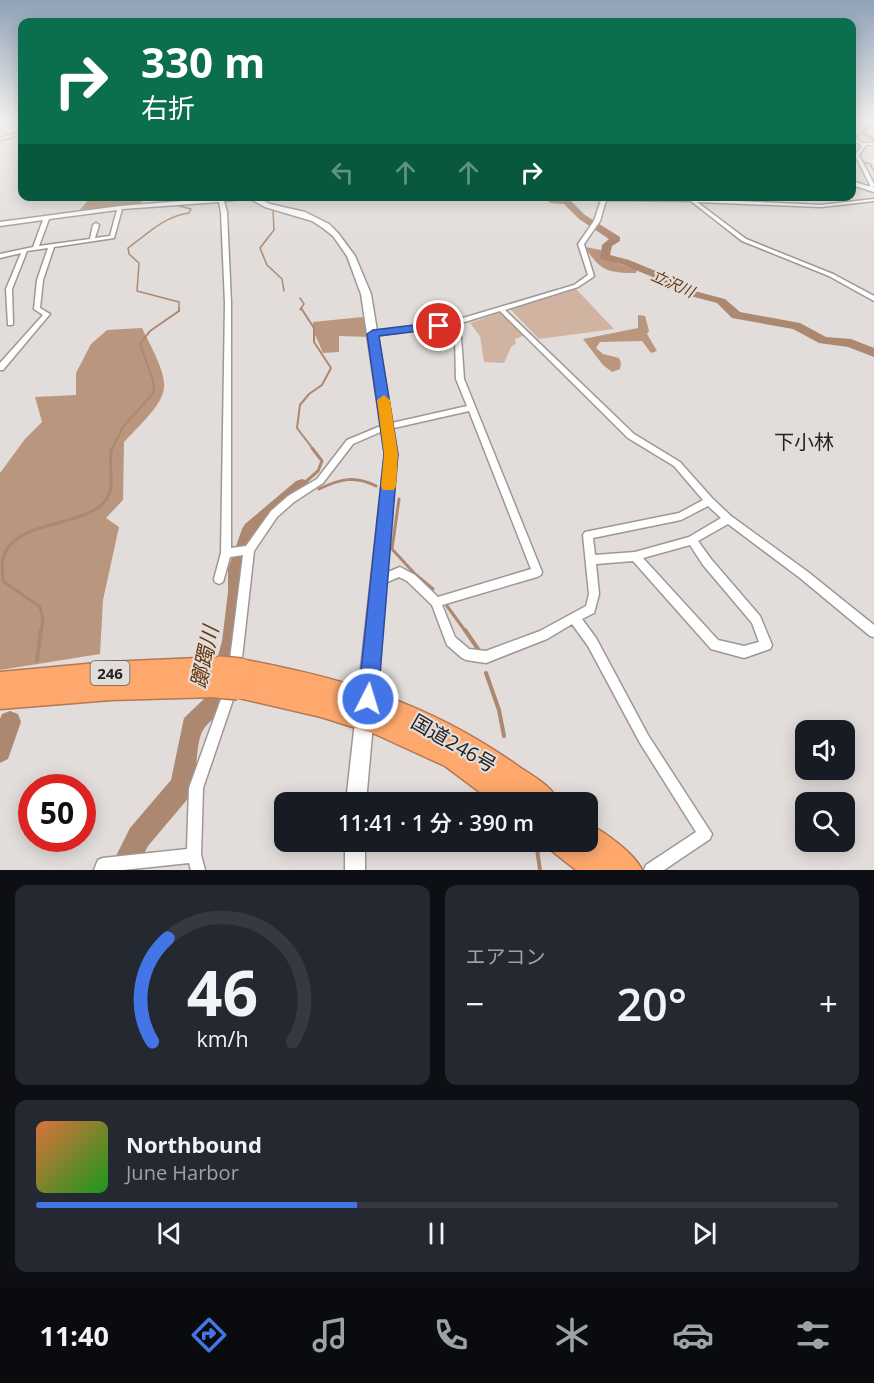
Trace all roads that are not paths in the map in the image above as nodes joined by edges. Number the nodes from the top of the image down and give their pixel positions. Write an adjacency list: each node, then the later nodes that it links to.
1 (859, 161): 3 (street)
2 (856, 184): 3 (main road)
3 (872, 190)
4 (874, 200): 9 (street)
5 (221, 201): 10 (street); 31 (street)
6 (258, 201): 23 (main road)
7 (605, 201): 20 (street)
8 (693, 201): 19 (street)
9 (714, 201)
10 (120, 208): 11 (street); 14 (street)
11 (47, 217): 12 (street); 16 (street)
12 (0, 224)
13 (96, 225): 14 (street)
14 (92, 240): 15 (street)
15 (52, 245): 16 (street); 24 (street)
16 (35, 248): 17 (street)
17 (25, 250): 18 (street); 22 (street)
18 (0, 256)
19 (874, 299)
20 (502, 310): 21 (street); 27 (street)
21 (454, 323): 23 (street); 25 (street)
22 (10, 324)
23 (373, 334): 26 (main road)
24 (0, 368)
25 (472, 408): 26 (street); 36 (street)
26 (388, 427): 30 (street); 35 (main road)
27 (709, 501): 28 (street); 33 (street)
28 (728, 519): 29 (street); 38 (street)
29 (692, 540): 32 (street); 32 (street)
30 (249, 550): 31 (street); 49 (street)
31 (226, 553): 34 (street)
32 (635, 556): 33 (street)
33 (591, 560): 37 (street)
34 (219, 579)
35 (378, 581): 36 (street); 42 (main road)
36 (436, 602): 37 (street)
37 (575, 618): 55 (street)
38 (874, 632)
39 (229, 678): 40 (highway, 国道246号 / 246); 41 (highway, 国道246号 / 246); 42 (highway, 国道246号 / 246)
40 (0, 683)
41 (0, 698)
42 (366, 708): 43 (main road); 44 (highway, 国道246号 / 246); 45 (highway, 国道246号 / 246)
43 (357, 792)
44 (499, 792)
45 (532, 792)
46 (598, 845): 54 (highway)
47 (355, 852): 52 (main road)
48 (574, 852): 53 (highway)
49 (194, 855): 50 (street); 51 (street)
50 (101, 870)
51 (198, 870)
52 (355, 870)
53 (597, 870)
54 (630, 870)
55 (651, 870)

